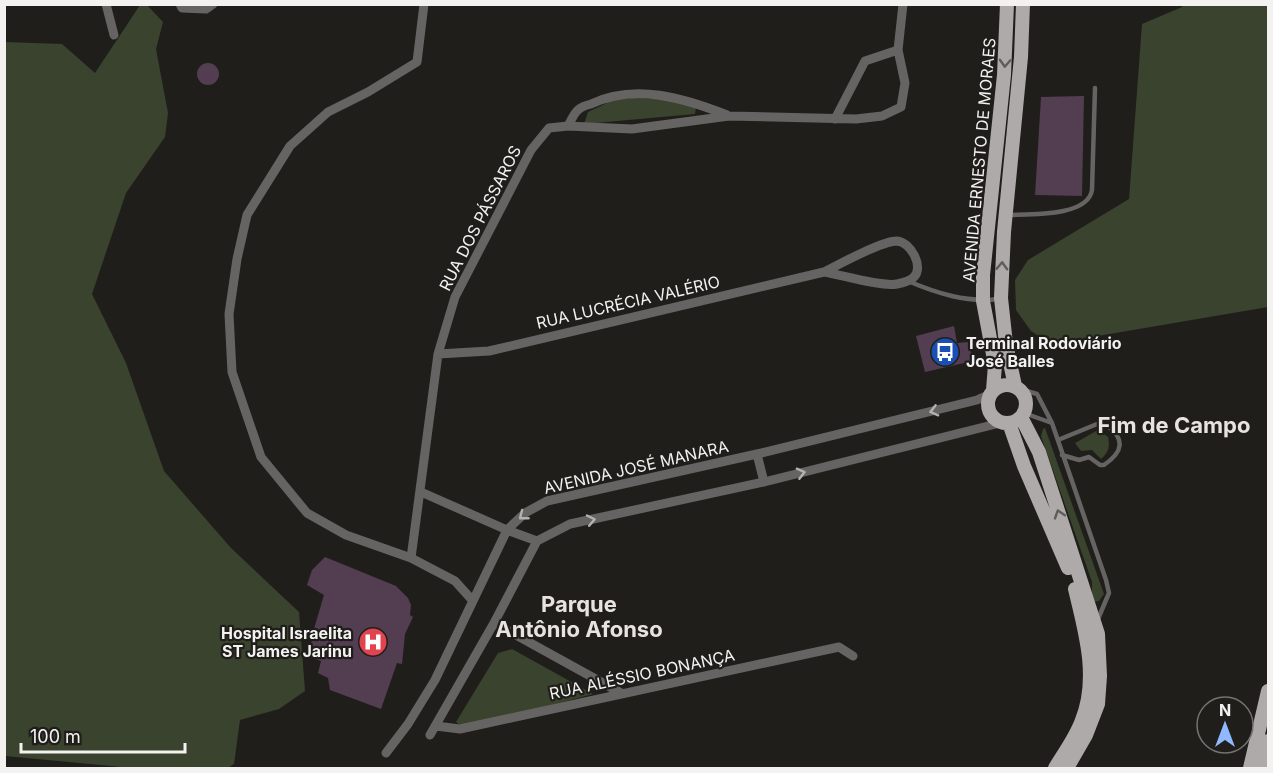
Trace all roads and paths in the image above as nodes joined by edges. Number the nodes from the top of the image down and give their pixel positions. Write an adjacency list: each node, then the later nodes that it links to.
1 (106, 4): 8 (street)
2 (180, 4): 3 (street)
3 (213, 4)
4 (424, 4): 31 (street)
5 (903, 4): 9 (street, RUA DOS PÁSSAROS)
6 (1007, 4): 18 (main road, AVENIDA ERNESTO DE MORAES, one-way to 18)
7 (1023, 4): 14 (main road, AVENIDA ERNESTO DE MORAES)
8 (114, 35)
9 (898, 50): 12 (street); 12 (street, RUA DOS PÁSSAROS)
10 (1095, 88): 14 (lane)
11 (729, 116): 12 (street, RUA DOS PÁSSAROS); 13 (street, RUA DOS PÁSSAROS); 13 (street, RUA DOS PÁSSAROS)
12 (835, 119)
13 (568, 126): 19 (street, RUA DOS PÁSSAROS)
14 (1005, 215): 17 (main road, AVENIDA ERNESTO DE MORAES, one-way to 14)
15 (824, 272): 16 (street, RUA LUCRÉCIA VALÉRIO); 16 (street, RUA LUCRÉCIA VALÉRIO); 19 (street, RUA LUCRÉCIA VALÉRIO)
16 (907, 281): 18 (lane)
17 (1001, 298): 18 (lane); 20 (main road, AVENIDA ERNESTO DE MORAES)
18 (983, 301): 21 (main road, AVENIDA ERNESTO DE MORAES)
19 (438, 354): 28 (street, RUA DOS PÁSSAROS)
20 (1018, 388): 21 (main road); 22 (main road); 23 (lane)
21 (992, 392): 22 (main road); 25 (street, AVENIDA JOSÉ MANARA, one-way to 25)
22 (1014, 419): 23 (lane); 27 (street, one-way to 22); 34 (main road, one-way to 22); 42 (main road)
23 (1052, 423): 24 (lane)
24 (1058, 440): 26 (lane); 26 (lane)
25 (757, 454): 27 (street); 29 (street, AVENIDA JOSÉ MANARA, one-way to 29)
26 (1062, 455): 34 (lane)
27 (764, 482): 30 (street, one-way to 27)
28 (421, 492): 29 (street); 31 (street, RUA DOS PÁSSAROS)
29 (507, 530): 30 (street); 32 (street, AVENIDA JOSÉ MANARA)
30 (537, 541): 33 (street)
31 (411, 558): 32 (street)
32 (473, 601): 41 (street, AVENIDA JOSÉ MANARA)
33 (494, 623): 37 (street); 38 (street)
34 (1098, 634): 43 (main road)
35 (853, 656): 37 (street, RUA ALÉSSIO BONANÇA)
36 (1269, 691): 44 (main road)
37 (621, 693): 38 (street, RUA ALÉSSIO BONANÇA)
38 (436, 726): 39 (street)
39 (430, 735)
40 (1269, 741): 45 (main road)
41 (386, 753)
42 (1055, 768)
43 (1067, 768)
44 (1250, 768)
45 (1261, 768)

